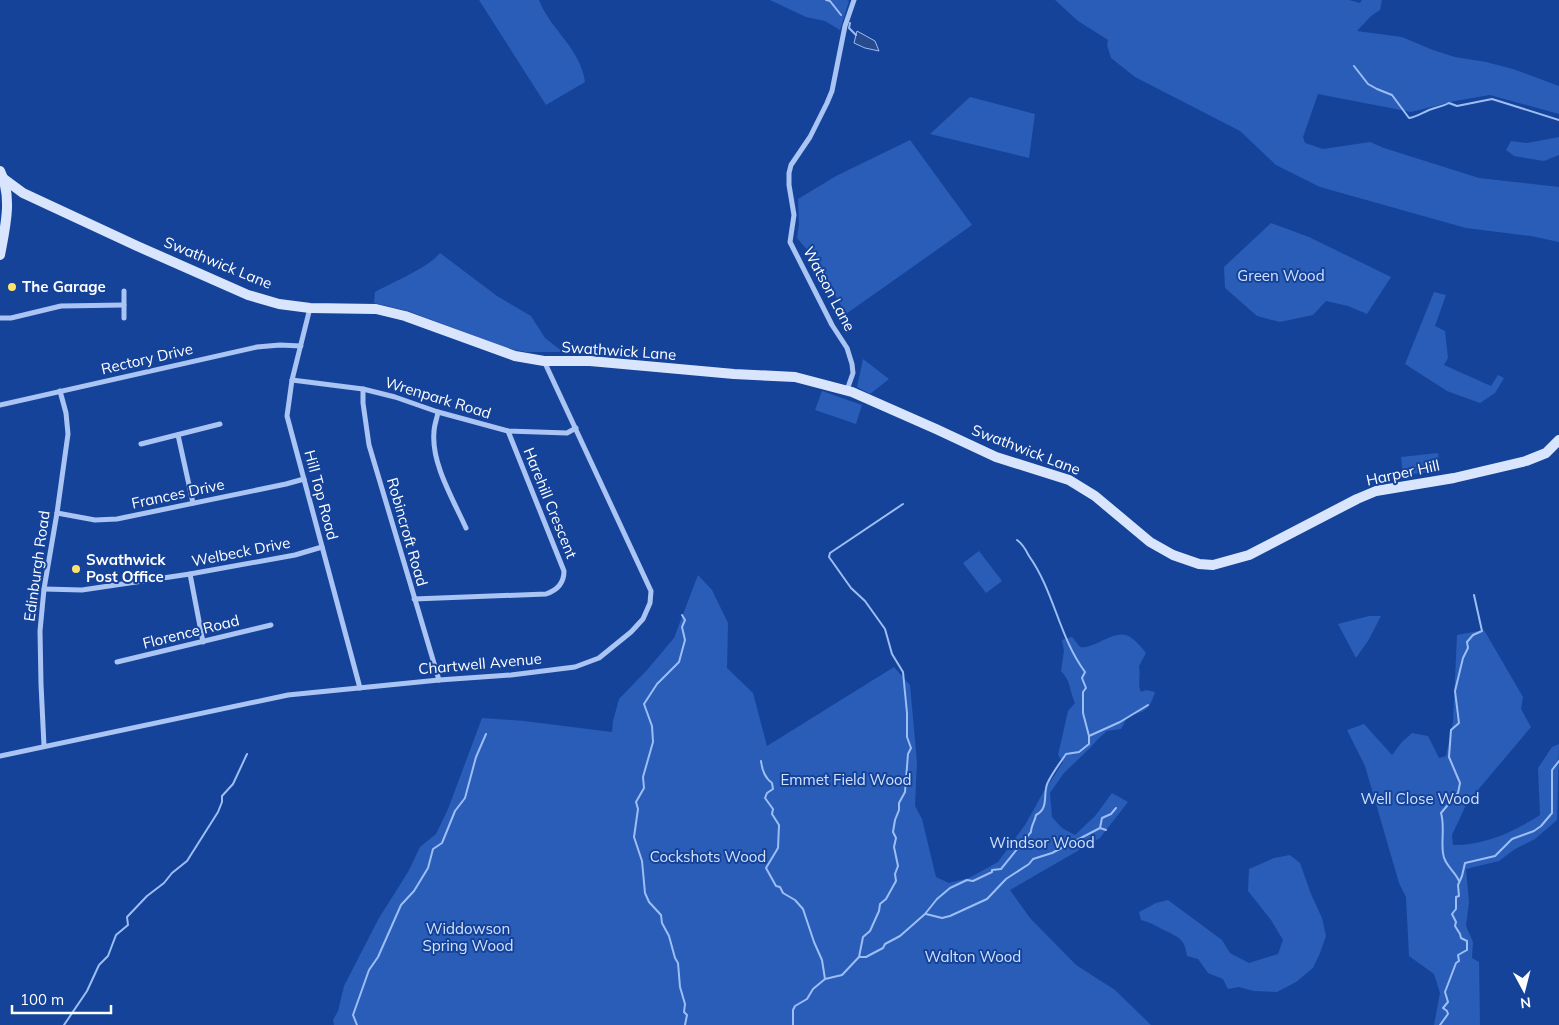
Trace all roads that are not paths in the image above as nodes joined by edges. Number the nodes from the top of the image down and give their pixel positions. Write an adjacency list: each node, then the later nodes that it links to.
1 (854, 0): 16 (street, Watson Lane)
2 (2, 175): 3 (street, Swathwick Lane); 4 (street)
3 (23, 193): 4 (street); 8 (street, Swathwick Lane)
4 (7, 201): 5 (street)
5 (0, 255)
6 (124, 290): 7 (street)
7 (124, 304): 9 (street); 10 (street)
8 (310, 308): 11 (street, Hill Top Road); 12 (street, Swathwick Lane)
9 (0, 318)
10 (124, 318)
11 (301, 346): 13 (street, Hill Top Road); 15 (street, Rectory Drive)
12 (544, 361): 16 (street, Swathwick Lane); 20 (street, Chartwell Avenue)
13 (292, 380): 14 (street, Wrenpark Road); 25 (street, Hill Top Road)
14 (363, 390): 18 (street, Wrenpark Road); 33 (street, Robincroft Road)
15 (60, 391): 17 (street, Rectory Drive); 27 (street, Edinburgh Road)
16 (846, 391): 30 (street, Swathwick Lane)
17 (0, 405)
18 (438, 412): 21 (street, Wrenpark Road); 28 (street)
19 (220, 424): 22 (street)
20 (576, 428): 21 (street, Wrenpark Road); 37 (street, Chartwell Avenue)
21 (508, 431): 33 (street, Harehill Crescent)
22 (178, 435): 24 (street); 26 (street)
23 (1559, 440): 30 (street, Harper Hill)
24 (141, 444)
25 (304, 479): 26 (street, Frances Drive); 29 (street, Hill Top Road)
26 (193, 503): 27 (street, Frances Drive)
27 (57, 514): 32 (street, Edinburgh Road)
28 (466, 528)
29 (322, 547): 31 (street, Welbeck Drive); 38 (street, Hill Top Road)
30 (1199, 564)
31 (190, 574): 32 (street, Welbeck Drive); 35 (street)
32 (44, 588): 39 (street, Edinburgh Road)
33 (414, 599): 37 (street, Robincroft Road)
34 (271, 625): 35 (street, Florence Road)
35 (203, 642): 36 (street, Florence Road)
36 (117, 662)
37 (439, 680): 38 (street, Chartwell Avenue)
38 (360, 688): 39 (street, Chartwell Avenue)
39 (44, 746): 40 (street, Chartwell Avenue)
40 (0, 756)

